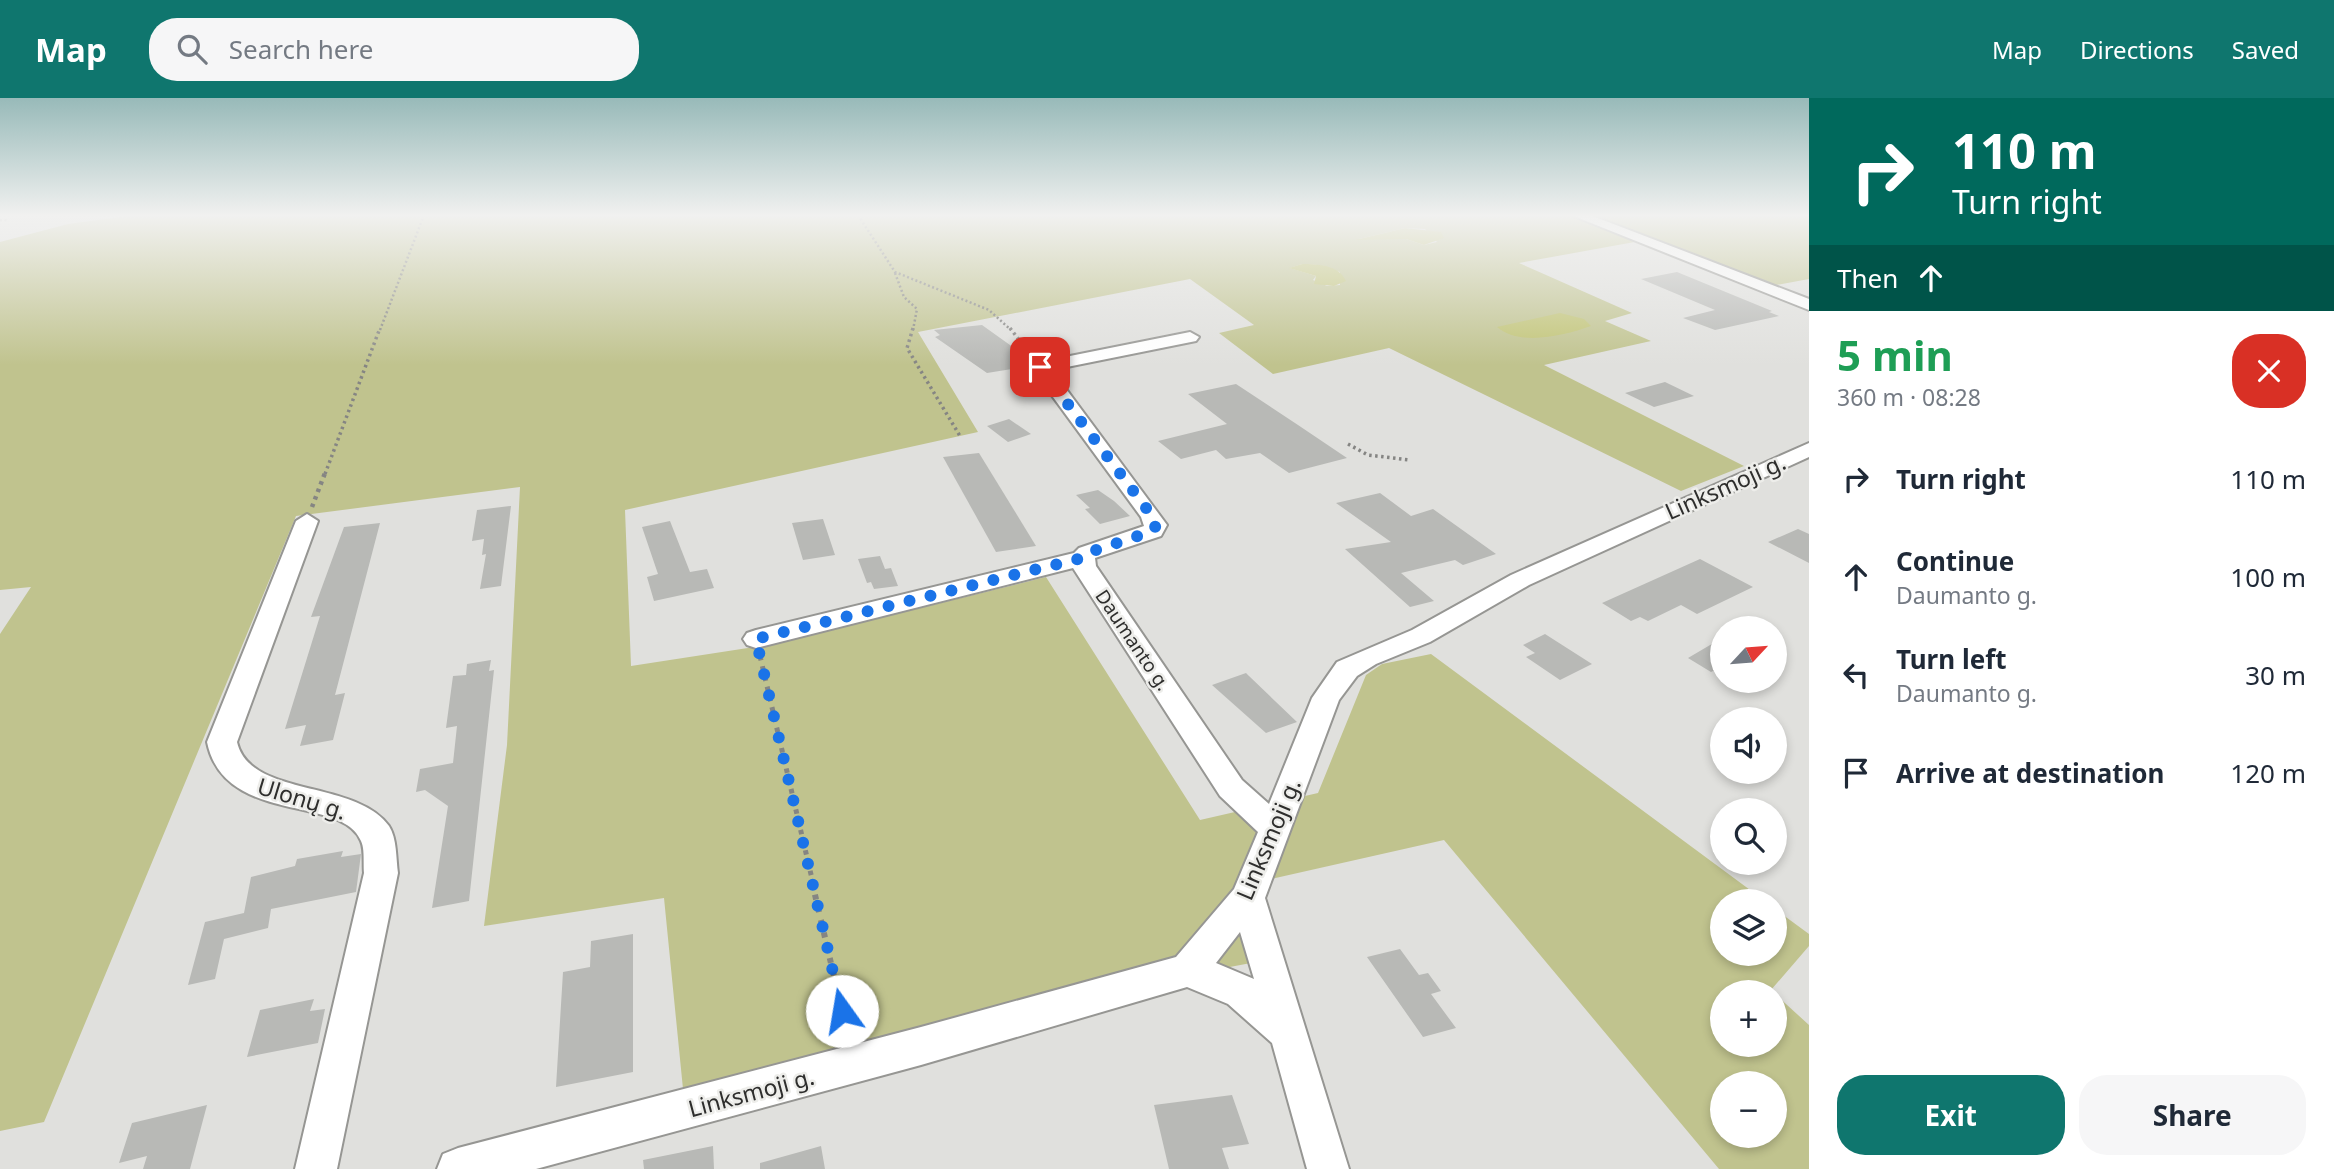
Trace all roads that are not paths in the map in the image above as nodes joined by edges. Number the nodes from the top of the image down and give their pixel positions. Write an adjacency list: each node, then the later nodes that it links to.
1 (1706, 265): 2 (street)
2 (1809, 305)
3 (1190, 337): 6 (street)
4 (1809, 449): 8 (street, Linksmoji g.)
5 (307, 521): 12 (street, Ulonų g.)
6 (1082, 558): 7 (street); 8 (street, Daumanto g.)
7 (756, 639)
8 (1275, 827): 9 (street, Linksmoji g.)
9 (1248, 898): 10 (street, Linksmoji g.); 11 (street)
10 (1187, 970): 11 (street); 13 (street, Linksmoji g.)
11 (1289, 1035): 14 (street)
12 (316, 1169)
13 (458, 1169)
14 (1328, 1169)

